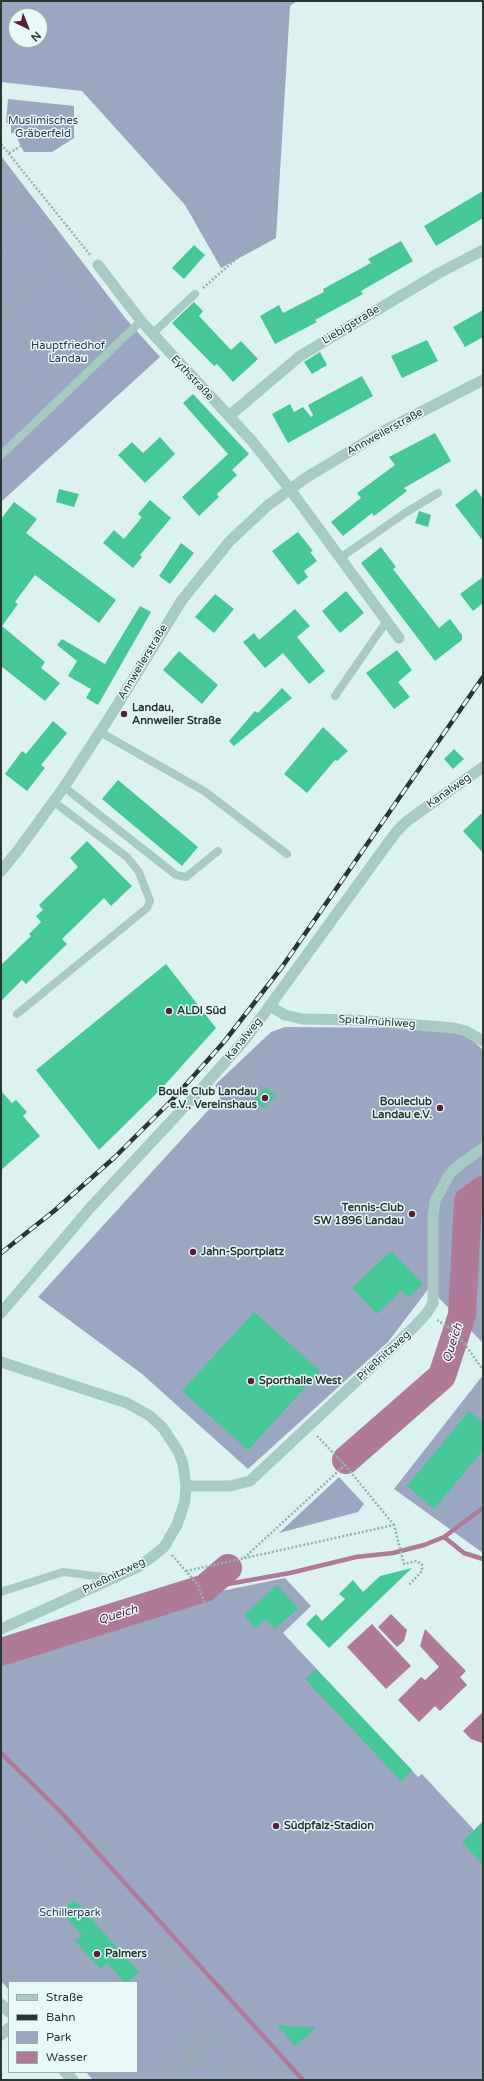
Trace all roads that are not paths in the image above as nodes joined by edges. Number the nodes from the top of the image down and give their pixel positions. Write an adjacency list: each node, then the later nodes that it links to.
1 (483, 250): 7 (street, Liebigstraße)
2 (98, 265): 4 (street, Eythstraße)
3 (195, 294): 5 (lane)
4 (141, 321): 5 (street, Eythstraße); 8 (lane)
5 (152, 334): 7 (street, Eythstraße)
6 (483, 380): 9 (street, Annweilerstraße)
7 (229, 416): 9 (street, Eythstraße)
8 (1, 455)
9 (289, 488): 11 (street); 15 (street, Annweilerstraße)
10 (438, 493): 11 (lane)
11 (340, 558): 12 (street)
12 (386, 622): 13 (street); 14 (lane)
13 (399, 638)
14 (335, 696)
15 (100, 732): 17 (street, Annweilerstraße); 20 (lane)
16 (483, 767): 22 (street, Kanalweg)
17 (64, 787): 18 (street, Annweilerstraße); 19 (lane)
18 (54, 802): 21 (street, Annweilerstraße); 23 (lane)
19 (218, 851)
20 (287, 854)
21 (1, 871)
22 (270, 1006): 24 (street, Spitalmühlweg); 26 (street, Kanalweg)
23 (17, 1014)
24 (480, 1038)
25 (483, 1148): 28 (street, Prießnitzweg)
26 (1, 1313)
27 (1, 1362): 28 (street, Prießnitzweg)
28 (186, 1486): 29 (street, Prießnitzweg)
29 (111, 1578): 30 (lane); 31 (street, Prießnitzweg)
30 (1, 1592)
31 (1, 1628)

